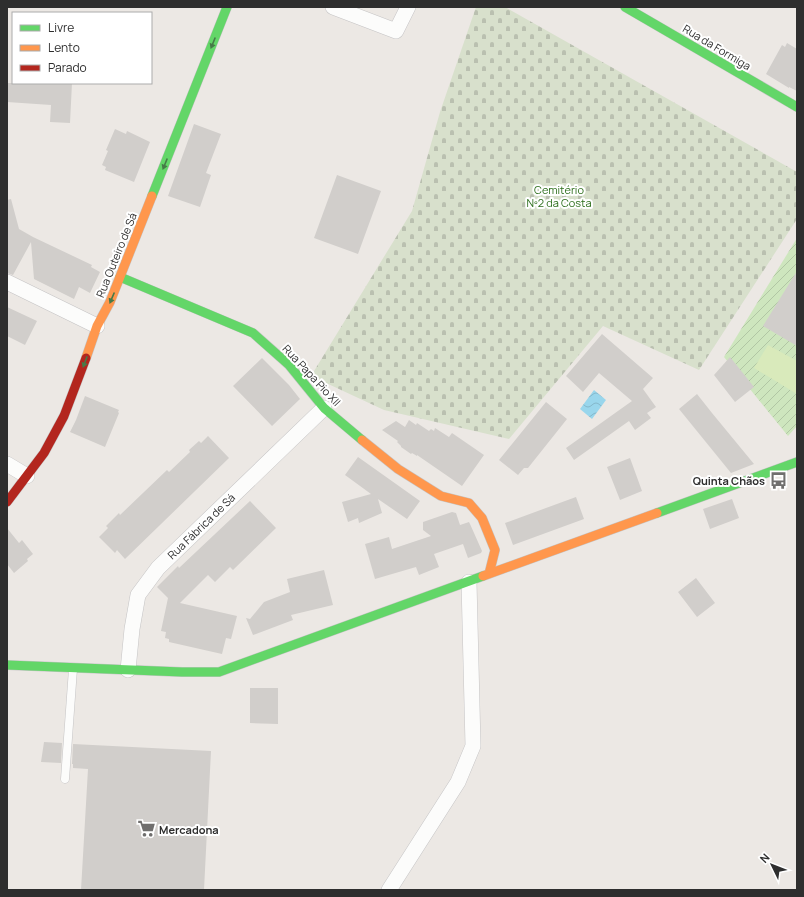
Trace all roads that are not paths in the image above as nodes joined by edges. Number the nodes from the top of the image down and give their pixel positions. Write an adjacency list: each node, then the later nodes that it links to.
1 (227, 7): 6 (street, Rua Outeiro de Sá, one-way to 6)
2 (333, 7): 3 (street)
3 (408, 7)
4 (624, 7): 5 (street, Rua da Formiga)
5 (797, 107)
6 (120, 277): 8 (street, Rua Outeiro de Sá, one-way to 8); 9 (street, Rua Papa Pio XII)
7 (7, 282): 8 (street)
8 (98, 326): 12 (street, Rua Outeiro de Sá, one-way to 12)
9 (324, 408): 14 (street, Rua Papa Pio XII); 18 (street, Rua Fábrica de Sá)
10 (797, 462): 14 (street)
11 (7, 464): 12 (street)
12 (27, 476): 13 (street, Rua Outeiro de Sá)
13 (7, 502)
14 (488, 574): 15 (street)
15 (469, 582): 18 (street); 20 (street)
16 (7, 665): 17 (street)
17 (73, 668): 18 (street); 19 (lane)
18 (128, 670)
19 (65, 779)
20 (389, 890)

